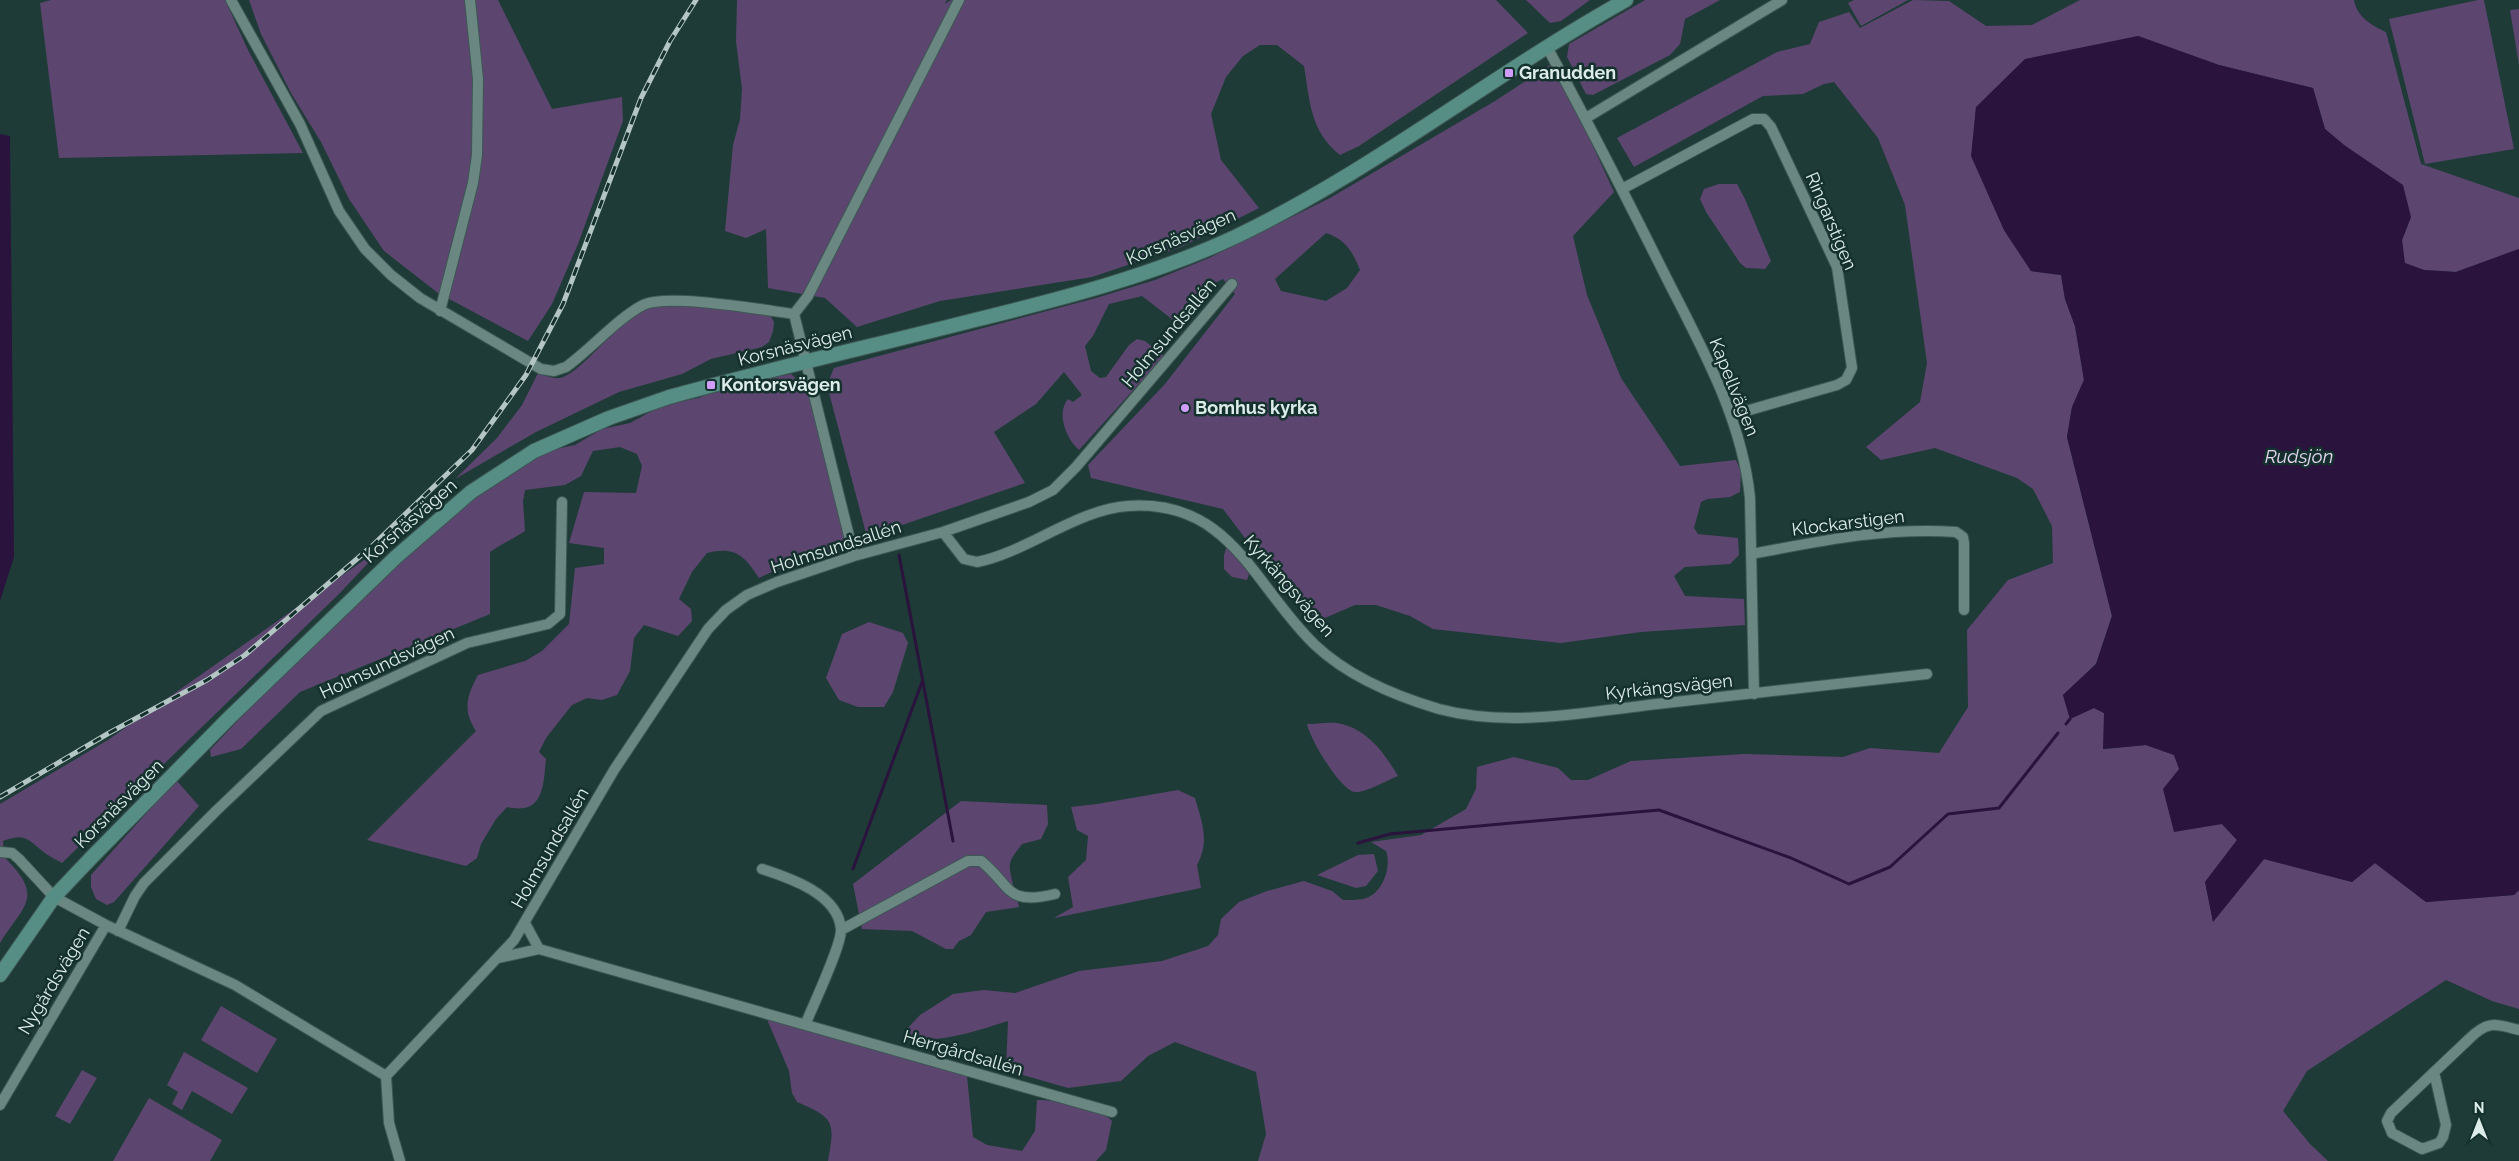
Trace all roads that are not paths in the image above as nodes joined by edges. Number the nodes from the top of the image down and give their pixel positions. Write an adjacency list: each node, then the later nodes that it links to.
1 (230, 0): 10 (street)
2 (470, 0): 10 (street)
3 (959, 0): 11 (street)
4 (1782, 0): 7 (street)
5 (1622, 1): 6 (street, Korsnäsvägen)
6 (1547, 47): 7 (street, Kapellvägen); 12 (street, Korsnäsvägen)
7 (1586, 118): 8 (street, Kapellvägen)
8 (1622, 189): 13 (street, Kapellvägen); 13 (street, Ringarstigen)
9 (1232, 284): 15 (street, Holmsundsallén)
10 (440, 311): 11 (street)
11 (794, 314): 12 (street)
12 (806, 363): 17 (street); 24 (street, Korsnäsvägen)
13 (1732, 415): 16 (street, Kapellvägen)
14 (562, 502): 28 (street, Holmsundsvägen)
15 (943, 532): 17 (street, Holmsundsallén); 20 (street, Kyrkängsvägen)
16 (1752, 554): 18 (street, Klockarstigen); 20 (street, Kapellvägen)
17 (854, 556): 25 (street, Holmsundsallén)
18 (1964, 610)
19 (1927, 674): 20 (street, Kyrkängsvägen)
20 (1754, 694)
21 (0, 852): 24 (street)
22 (762, 869): 27 (street)
23 (1054, 894): 27 (street)
24 (54, 897): 26 (street); 31 (street, Korsnäsvägen)
25 (525, 923): 29 (street, Holmsundsallén); 30 (street, Holmsundsallén)
26 (106, 925): 28 (street); 36 (street, Nygårdsvägen)
27 (841, 930): 32 (street)
28 (118, 931): 35 (street)
29 (539, 949): 30 (street); 32 (street, Herrgårdsallén)
30 (498, 958): 35 (street, Holmsundsallén)
31 (0, 975)
32 (806, 1023): 37 (street, Herrgårdsallén)
33 (2519, 1030): 34 (street)
34 (2434, 1072): 34 (street)
35 (386, 1076): 38 (street)
36 (0, 1105)
37 (1112, 1112)
38 (400, 1161)

